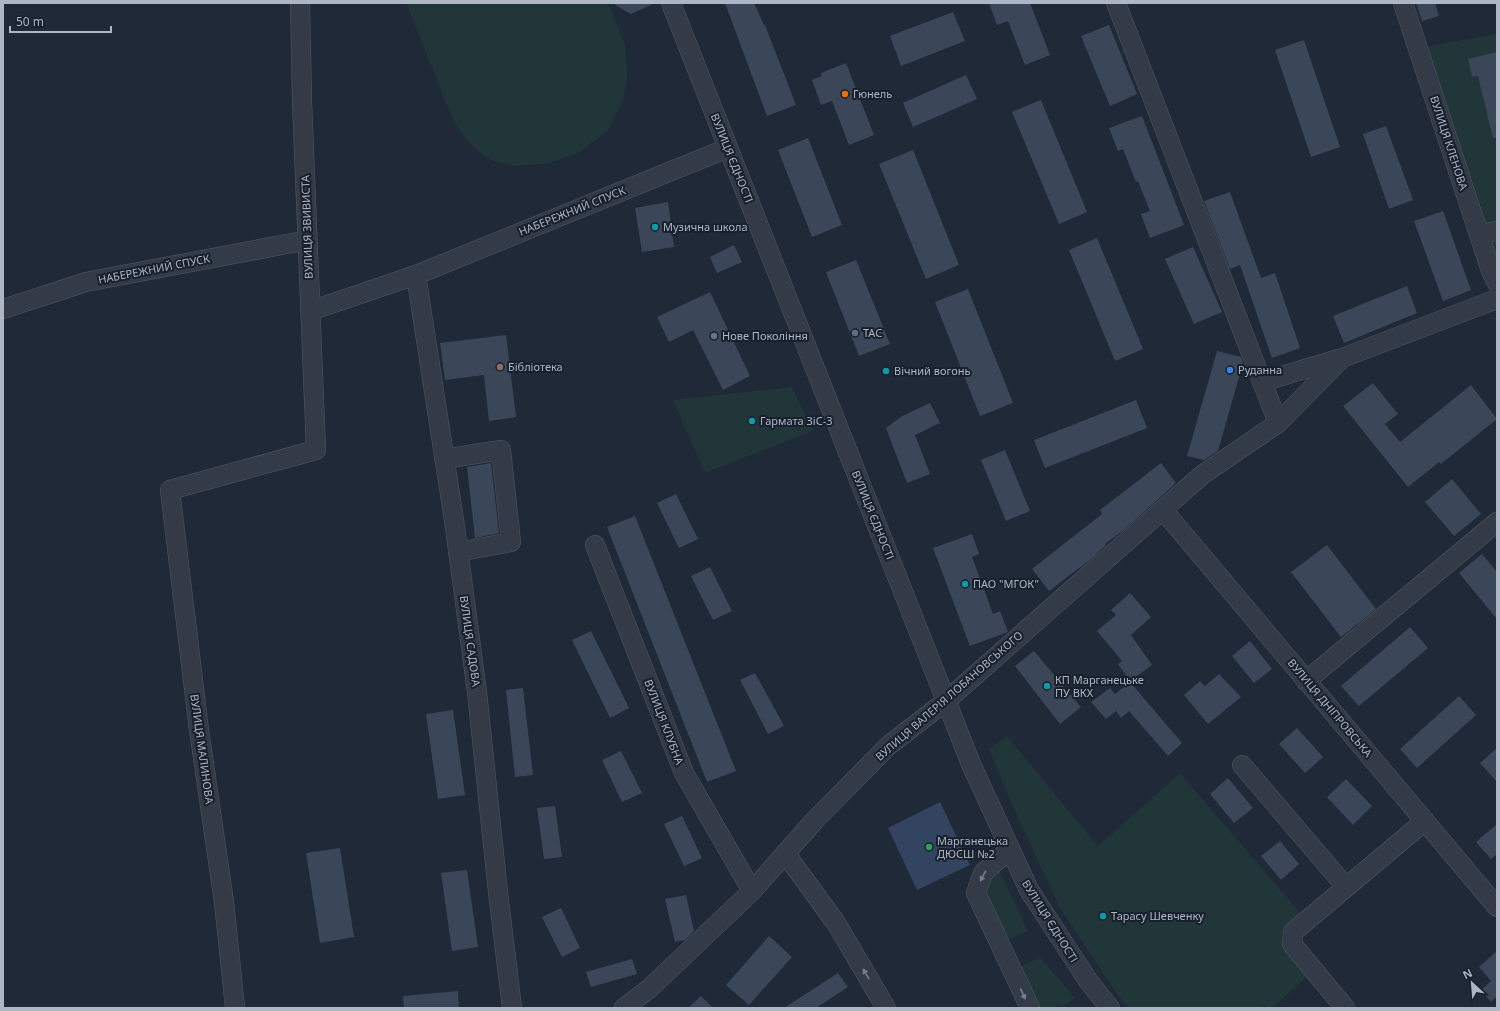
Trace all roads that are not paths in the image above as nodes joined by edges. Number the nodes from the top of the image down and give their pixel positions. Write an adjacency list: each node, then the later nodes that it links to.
1 (300, 3): 8 (street, ВУЛИЦЯ ЗВИВИСТА)
2 (671, 3): 5 (street, ВУЛИЦЯ ЄДНОСТІ)
3 (1116, 3): 15 (street)
4 (1403, 3): 7 (street, ВУЛИЦЯ КЛЕНОВА)
5 (728, 148): 9 (street, НАБЕРЕЖНИЙ СПУСК); 24 (street, ВУЛИЦЯ ЄДНОСТІ)
6 (1497, 231): 7 (street)
7 (1479, 234): 10 (street, ВУЛИЦЯ КЛЕНОВА)
8 (308, 240): 12 (street, НАБЕРЕЖНИЙ СПУСК); 13 (street, ВУЛИЦЯ ЗВИВИСТА)
9 (416, 275): 13 (street, НАБЕРЕЖНИЙ СПУСК); 17 (street, ВУЛИЦЯ САДОВА)
10 (1497, 283)
11 (1497, 300): 14 (street)
12 (3, 309)
13 (310, 311): 18 (street, ВУЛИЦЯ ЗВИВИСТА)
14 (1342, 358): 15 (street); 16 (street, ВУЛИЦЯ ВАЛЕРІЯ ЛОБАНОВСЬКОГО)
15 (1262, 382): 16 (street)
16 (1278, 423): 19 (street, ВУЛИЦЯ ВАЛЕРІЯ ЛОБАНОВСЬКОГО)
17 (444, 459): 22 (street, ВУЛИЦЯ САДОВА); 22 (street)
18 (170, 490): 32 (street, ВУЛИЦЯ МАЛИНОВА)
19 (1163, 510): 23 (street, ВУЛИЦЯ ДНІПРОВСЬКА); 24 (street, ВУЛИЦЯ ВАЛЕРІЯ ЛОБАНОВСЬКОГО)
20 (1497, 522): 23 (street)
21 (595, 545): 30 (street, ВУЛИЦЯ КЛУБНА)
22 (458, 552): 33 (street, ВУЛИЦЯ САДОВА)
23 (1306, 680): 26 (street, ВУЛИЦЯ ДНІПРОВСЬКА)
24 (946, 701): 27 (street, ВУЛИЦЯ ЄДНОСТІ); 28 (street, ВУЛИЦЯ ВАЛЕРІЯ ЛОБАНОВСЬКОГО)
25 (1242, 765): 29 (street)
26 (1425, 821): 29 (street); 31 (street, ВУЛИЦЯ ДНІПРОВСЬКА)
27 (1010, 849): 36 (street, one-way to 36); 37 (street, ВУЛИЦЯ ЄДНОСТІ)
28 (785, 853): 30 (street, ВУЛИЦЯ ВАЛЕРІЯ ЛОБАНОВСЬКОГО); 35 (street, one-way to 28)
29 (1346, 887): 38 (street)
30 (752, 891): 34 (street, ВУЛИЦЯ ВАЛЕРІЯ ЛОБАНОВСЬКОГО)
31 (1497, 907)
32 (235, 1008)
33 (512, 1008)
34 (624, 1008)
35 (886, 1008)
36 (1030, 1008)
37 (1110, 1008)
38 (1345, 1008)

